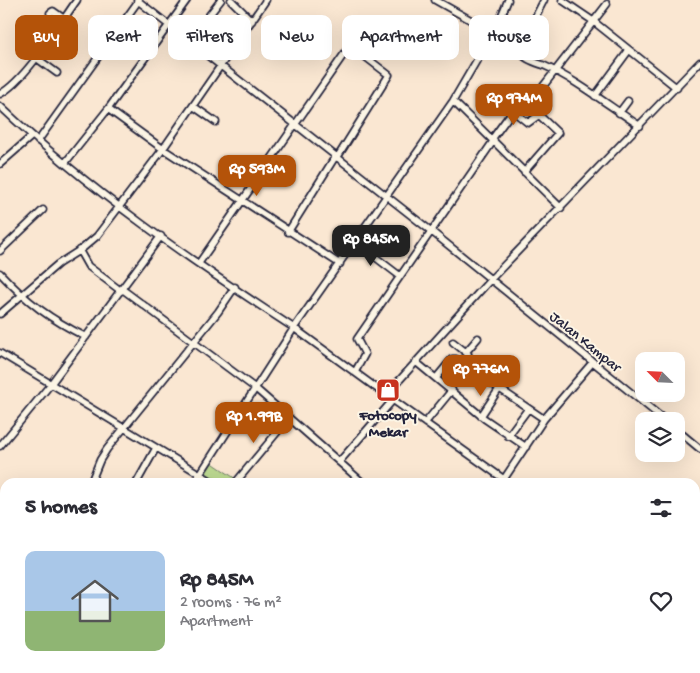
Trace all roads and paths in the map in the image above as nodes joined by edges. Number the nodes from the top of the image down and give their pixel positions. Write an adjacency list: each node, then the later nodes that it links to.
1 (76, 0): 16 (street)
2 (138, 0): 23 (street, Jalan Kampar); 52 (street)
3 (187, 0): 17 (street)
4 (220, 0): 18 (street)
5 (231, 0): 21 (street)
6 (266, 0): 21 (street)
7 (435, 0): 13 (street)
8 (450, 0): 13 (street)
9 (508, 0): 19 (street)
10 (544, 0): 34 (street)
11 (562, 0): 22 (street)
12 (607, 4): 22 (street)
13 (446, 6): 20 (street)
14 (50, 13): 15 (street)
15 (59, 15)
16 (66, 15)
17 (176, 15)
18 (209, 15)
19 (500, 15)
20 (469, 19)
21 (252, 21): 33 (street)
22 (593, 21): 25 (street); 34 (street)
23 (168, 24)
24 (168, 26): 45 (street)
25 (630, 50): 36 (street); 39 (street)
26 (342, 57): 49 (street)
27 (33, 60): 38 (street)
28 (39, 60): 35 (street)
29 (214, 60): 33 (street, Jalan Kampar)
30 (370, 60): 55 (street)
31 (476, 60): 40 (street)
32 (700, 62): 36 (street)
33 (222, 66): 44 (street); 49 (street, Jalan Kampar)
34 (554, 72): 37 (street); 39 (street)
35 (57, 73)
36 (677, 88): 50 (street)
37 (541, 89)
38 (0, 94)
39 (595, 96): 47 (street)
40 (453, 101): 53 (street); 59 (street)
41 (628, 101): 47 (street)
42 (520, 102): 46 (street)
43 (0, 106): 51 (street)
44 (193, 106): 48 (street); 54 (street)
45 (108, 109): 54 (street); 56 (street)
46 (513, 111): 53 (street); 58 (street)
47 (620, 113): 50 (street)
48 (216, 122)
49 (294, 126): 55 (street, Jalan Kampar); 60 (street)
50 (640, 126): 62 (street)
51 (32, 136): 52 (street); 57 (street)
52 (38, 141): 56 (street)
53 (493, 141): 58 (street); 64 (street)
54 (163, 149): 60 (street); 61 (street)
55 (336, 157): 59 (street, Jalan Kampar); 65 (street)
56 (65, 163): 61 (street)
57 (0, 164)
58 (524, 172): 62 (street)
59 (387, 197): 64 (street, Jalan Kampar); 67 (street)
60 (243, 200): 65 (street); 70 (street)
61 (122, 206): 66 (street); 68 (street)
62 (561, 208): 74 (street)
63 (43, 210): 69 (street)
64 (431, 231): 73 (street); 74 (street, Jalan Kampar)
65 (288, 232): 71 (street)
66 (161, 236): 70 (street); 76 (street)
67 (353, 245): 71 (street); 73 (street)
68 (81, 249): 76 (street); 77 (street)
69 (0, 250)
70 (199, 262): 75 (street)
71 (340, 264): 79 (street)
72 (0, 273): 77 (street)
73 (400, 276): 89 (street)
74 (491, 279): 86 (street); 87 (street, Jalan Kampar)
75 (235, 287): 79 (street); 82 (street)
76 (121, 290): 80 (street); 82 (street)
77 (20, 294): 78 (street); 80 (street)
78 (0, 314)
79 (294, 328): 89 (street); 92 (street)
80 (86, 337): 91 (street)
81 (478, 338): 84 (street)
82 (193, 340): 92 (street); 103 (street)
83 (453, 342): 84 (street)
84 (466, 352): 88 (street)
85 (0, 353): 91 (street)
86 (416, 362): 90 (street); 95 (street)
87 (592, 362): 98 (street, Jalan Kampar); 101 (street)
88 (463, 364): 90 (street); 93 (street)
89 (355, 372): 95 (street)
90 (437, 377): 94 (street)
91 (50, 385): 103 (street); 106 (street)
92 (255, 388): 100 (street); 111 (street)
93 (499, 389): 97 (street); 99 (street)
94 (452, 390): 99 (street); 102 (street)
95 (386, 395): 96 (street)
96 (393, 400): 102 (street); 110 (street)
97 (528, 409): 101 (street); 104 (street)
98 (655, 412)
99 (481, 416): 104 (street)
100 (289, 418): 110 (street); 116 (street)
101 (544, 420): 107 (street)
102 (425, 423): 118 (street)
103 (124, 430): 108 (street); 112 (street)
104 (508, 436): 107 (street)
105 (685, 436): 109 (street)
106 (0, 446)
107 (526, 447): 119 (street)
108 (156, 448): 111 (street); 113 (street)
109 (700, 449)
110 (339, 462): 117 (street)
111 (200, 475): 114 (street); 115 (street)
112 (92, 478)
113 (138, 478)
114 (198, 478)
115 (206, 478)
116 (239, 478)
117 (357, 478)
118 (499, 478)
119 (505, 478)

